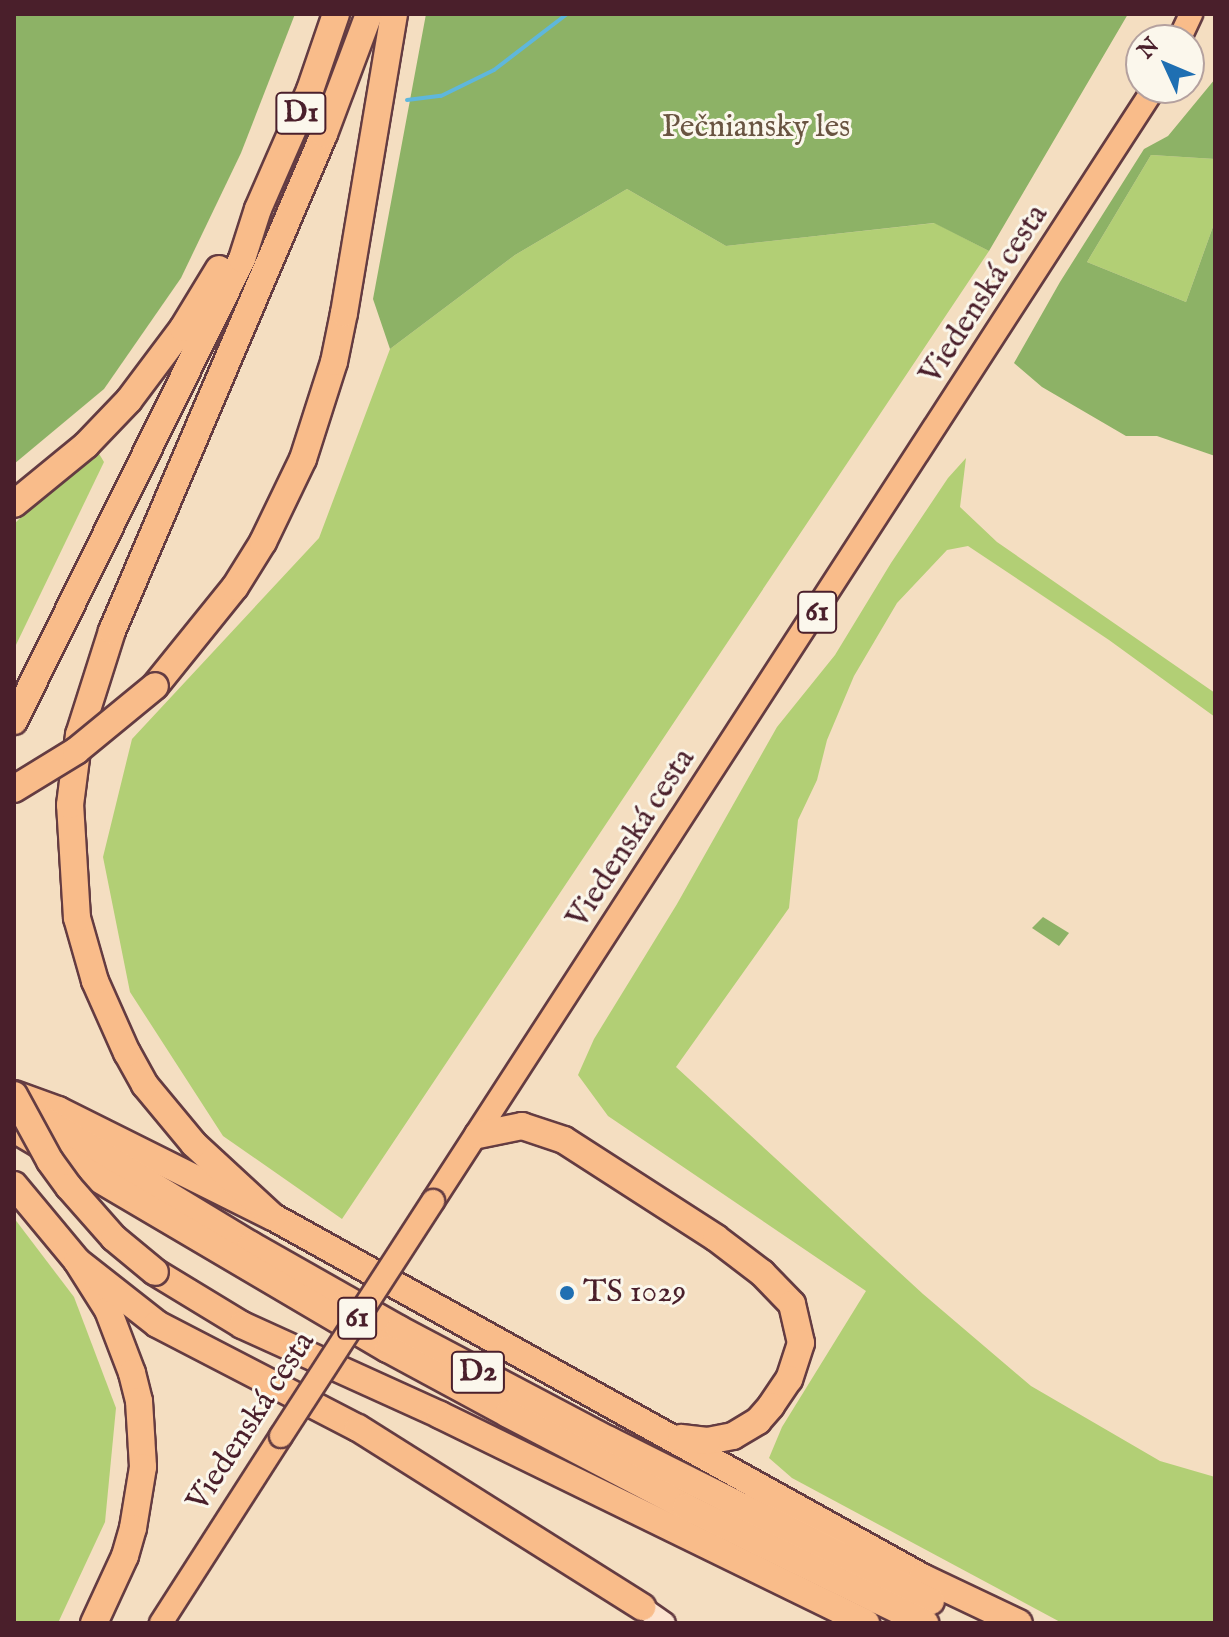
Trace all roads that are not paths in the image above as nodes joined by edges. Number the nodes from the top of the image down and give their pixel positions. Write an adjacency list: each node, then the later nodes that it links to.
1 (336, 14): 5 (highway, D1)
2 (369, 14): 14 (highway)
3 (394, 14): 8 (highway, bridge)
4 (1144, 104): 12 (main road, Viedenská cesta / 61)
5 (258, 209): 6 (highway); 7 (highway)
6 (14, 504)
7 (14, 721)
8 (14, 789)
9 (14, 1095): 14 (highway); 23 (highway, bridge)
10 (14, 1102): 19 (highway, D2)
11 (14, 1129): 24 (highway, D2)
12 (478, 1135): 16 (highway); 21 (main road, Viedenská cesta / 61, bridge)
13 (14, 1185): 15 (highway)
14 (273, 1217): 16 (highway)
15 (77, 1261): 18 (highway); 20 (highway)
16 (669, 1437): 17 (highway)
17 (922, 1577): 19 (highway); 25 (highway)
18 (642, 1607): 22 (main road)
19 (968, 1618)
20 (94, 1623)
21 (161, 1623)
22 (665, 1623)
23 (866, 1623)
24 (925, 1623)
25 (1019, 1623)

